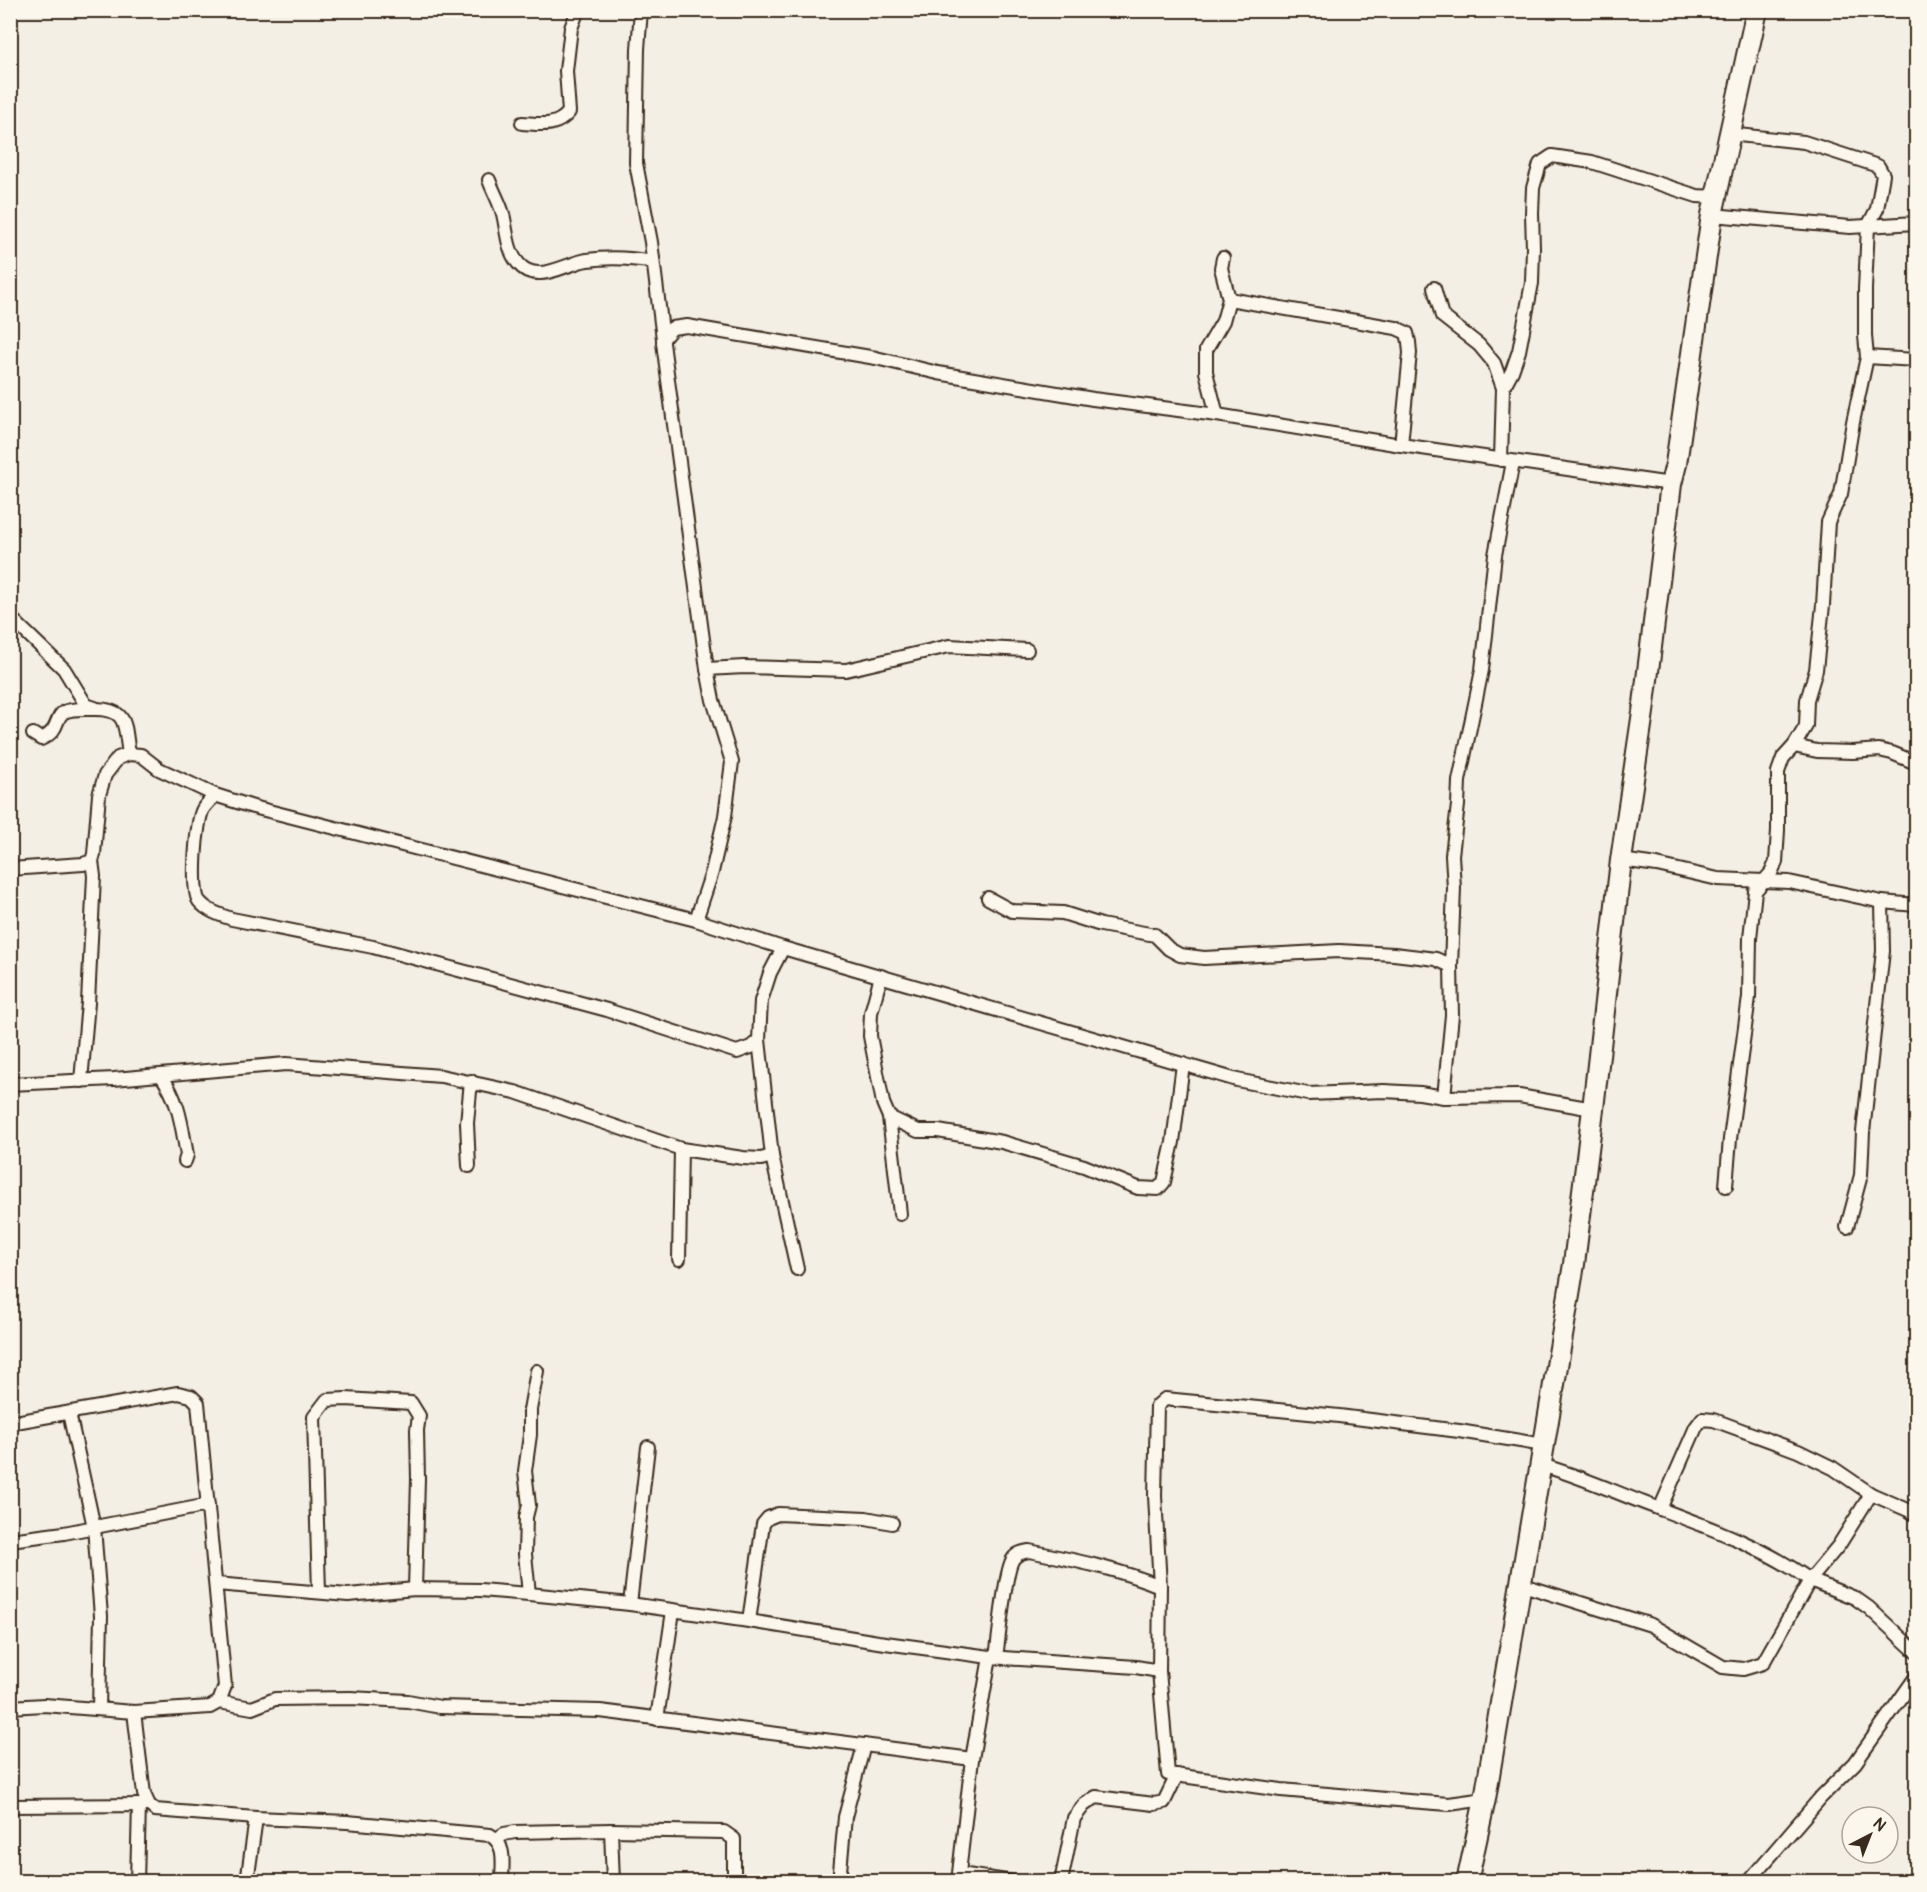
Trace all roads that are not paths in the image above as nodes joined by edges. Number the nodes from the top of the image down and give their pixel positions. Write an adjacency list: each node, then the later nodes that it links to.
1 (578, 10): 4 (street)
2 (642, 10): 11 (street)
3 (1757, 10): 5 (main road)
4 (522, 123)
5 (1729, 134): 7 (main road); 9 (street)
6 (489, 180): 11 (street)
7 (1714, 206): 9 (street); 17 (street); 21 (main road)
8 (1917, 223): 9 (street)
9 (1868, 226): 15 (street)
10 (1223, 258): 13 (street)
11 (653, 262): 14 (street)
12 (1434, 288): 17 (street)
13 (1230, 299): 18 (street); 19 (street)
14 (663, 339): 18 (street); 24 (street)
15 (1867, 357): 16 (street); 27 (street)
16 (1917, 360)
17 (1503, 388): 20 (street)
18 (1217, 415): 19 (street)
19 (1401, 445): 20 (street)
20 (1507, 461): 21 (street); 40 (street)
21 (1671, 484): 31 (main road)
22 (10, 617): 25 (street)
23 (1027, 650): 24 (street)
24 (707, 669): 38 (street)
25 (96, 709): 26 (street); 28 (street)
26 (33, 734)
27 (1794, 746): 29 (street); 34 (street)
28 (129, 754): 30 (street); 32 (street)
29 (1917, 763)
30 (215, 795): 38 (street); 42 (street)
31 (1621, 860): 34 (street); 49 (main road)
32 (92, 861): 33 (street); 45 (street)
33 (10, 869)
34 (1765, 881): 36 (street); 55 (street)
35 (988, 898): 40 (street)
36 (1882, 902): 37 (street); 57 (street)
37 (1917, 905)
38 (696, 920): 39 (street)
39 (783, 948): 41 (street); 42 (street)
40 (1451, 966): 48 (street)
41 (881, 976): 43 (street); 50 (street)
42 (759, 1040): 52 (street)
43 (1183, 1064): 48 (street); 50 (street)
44 (161, 1075): 45 (street); 46 (street); 53 (street)
45 (81, 1081): 47 (street)
46 (471, 1081): 51 (street); 54 (street)
47 (10, 1084)
48 (1444, 1097): 49 (street)
49 (1593, 1109): 63 (main road)
50 (889, 1117): 56 (street)
51 (681, 1149): 52 (street); 58 (street)
52 (772, 1156): 59 (street)
53 (185, 1161)
54 (468, 1166)
55 (1726, 1186)
56 (900, 1214)
57 (1847, 1227)
58 (679, 1259)
59 (796, 1269)
60 (537, 1371): 79 (street)
61 (69, 1413): 62 (street); 67 (street); 71 (street)
62 (10, 1423)
63 (1544, 1445): 65 (main road); 76 (street)
64 (648, 1448): 80 (street)
65 (1541, 1465): 69 (street); 75 (main road)
66 (1871, 1494): 68 (street); 69 (street); 73 (street)
67 (208, 1505): 71 (street); 74 (street)
68 (1914, 1508)
69 (1660, 1509): 73 (street)
70 (892, 1523): 82 (street)
71 (94, 1527): 72 (street); 89 (street)
72 (10, 1540)
73 (1810, 1580): 75 (street); 83 (street)
74 (216, 1584): 78 (street); 87 (street)
75 (1520, 1584): 95 (main road)
76 (1160, 1586): 84 (street); 85 (street)
77 (415, 1589): 78 (street); 78 (street); 79 (street)
78 (320, 1592)
79 (529, 1594): 80 (street)
80 (630, 1604): 81 (street)
81 (673, 1611): 82 (street); 91 (street)
82 (749, 1621): 84 (street)
83 (1917, 1652)
84 (993, 1657): 85 (street); 93 (street)
85 (1159, 1671): 94 (street)
86 (1917, 1677): 111 (street)
87 (219, 1702): 90 (street); 91 (street)
88 (10, 1707): 89 (street)
89 (99, 1709): 90 (street)
90 (134, 1712): 96 (street)
91 (657, 1719): 92 (street)
92 (864, 1745): 93 (street); 107 (street)
93 (972, 1759): 101 (street)
94 (1177, 1776): 95 (street); 109 (street)
95 (1485, 1799): 110 (main road)
96 (144, 1805): 97 (street); 98 (street); 102 (street)
97 (10, 1806)
98 (255, 1818): 100 (street); 103 (street)
99 (611, 1830): 100 (street); 105 (street); 106 (street)
100 (498, 1839): 104 (street)
101 (959, 1878): 108 (street)
102 (137, 1881)
103 (247, 1881)
104 (502, 1881)
105 (613, 1881)
106 (734, 1881)
107 (839, 1881)
108 (1013, 1881)
109 (1061, 1881)
110 (1467, 1881)
111 (1748, 1881)

